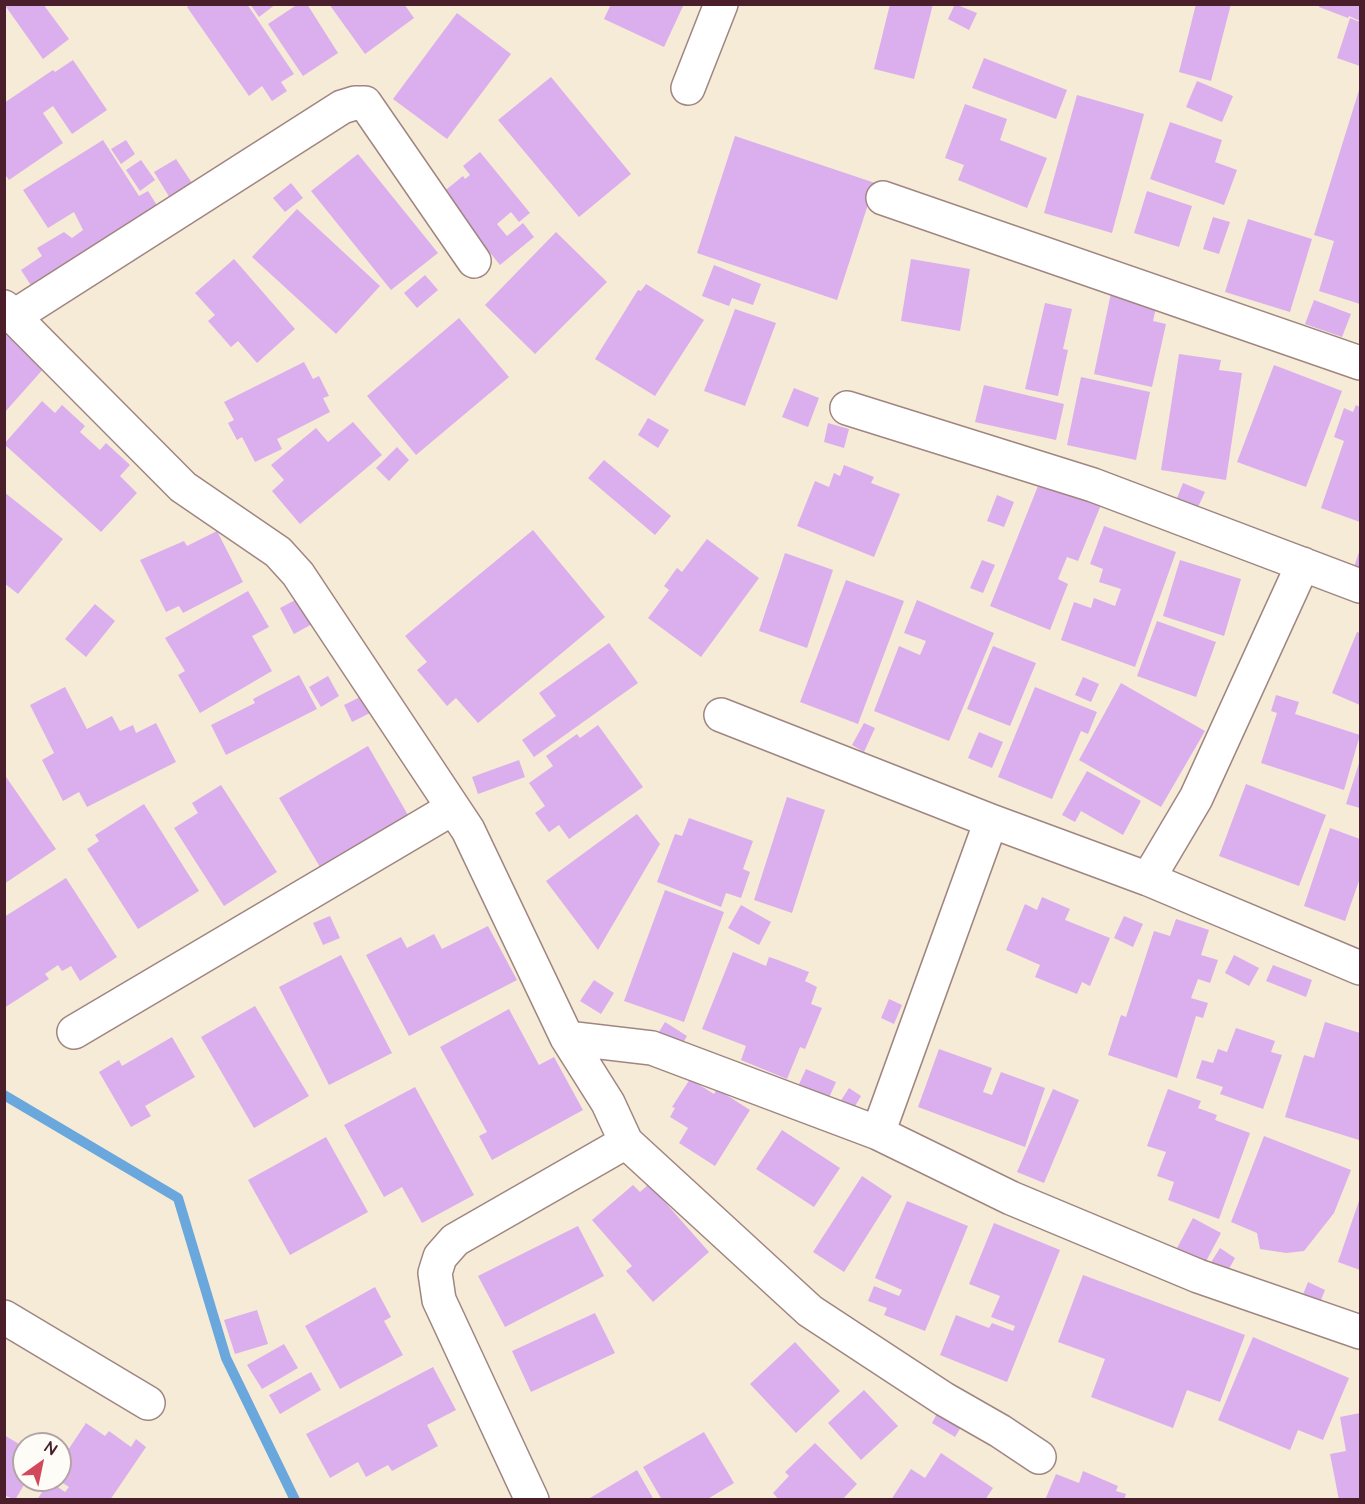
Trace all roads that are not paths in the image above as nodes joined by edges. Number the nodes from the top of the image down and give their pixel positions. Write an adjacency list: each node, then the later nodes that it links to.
1 (721, 4): 2 (street)
2 (688, 88)
3 (884, 198): 6 (street)
4 (474, 261): 5 (street)
5 (9, 312): 11 (street)
6 (1360, 363)
7 (847, 408): 8 (street)
8 (1303, 564): 9 (street); 13 (street)
9 (1360, 586)
10 (721, 715): 12 (street)
11 (453, 808): 15 (street); 16 (street)
12 (991, 821): 13 (street); 17 (street)
13 (1148, 879): 14 (street)
14 (1360, 968)
15 (74, 1032)
16 (567, 1038): 17 (street); 18 (street)
17 (878, 1133): 20 (street)
18 (626, 1142): 22 (street); 23 (street)
19 (4, 1317): 21 (street)
20 (1360, 1332)
21 (148, 1403)
22 (1039, 1457)
23 (532, 1500)

